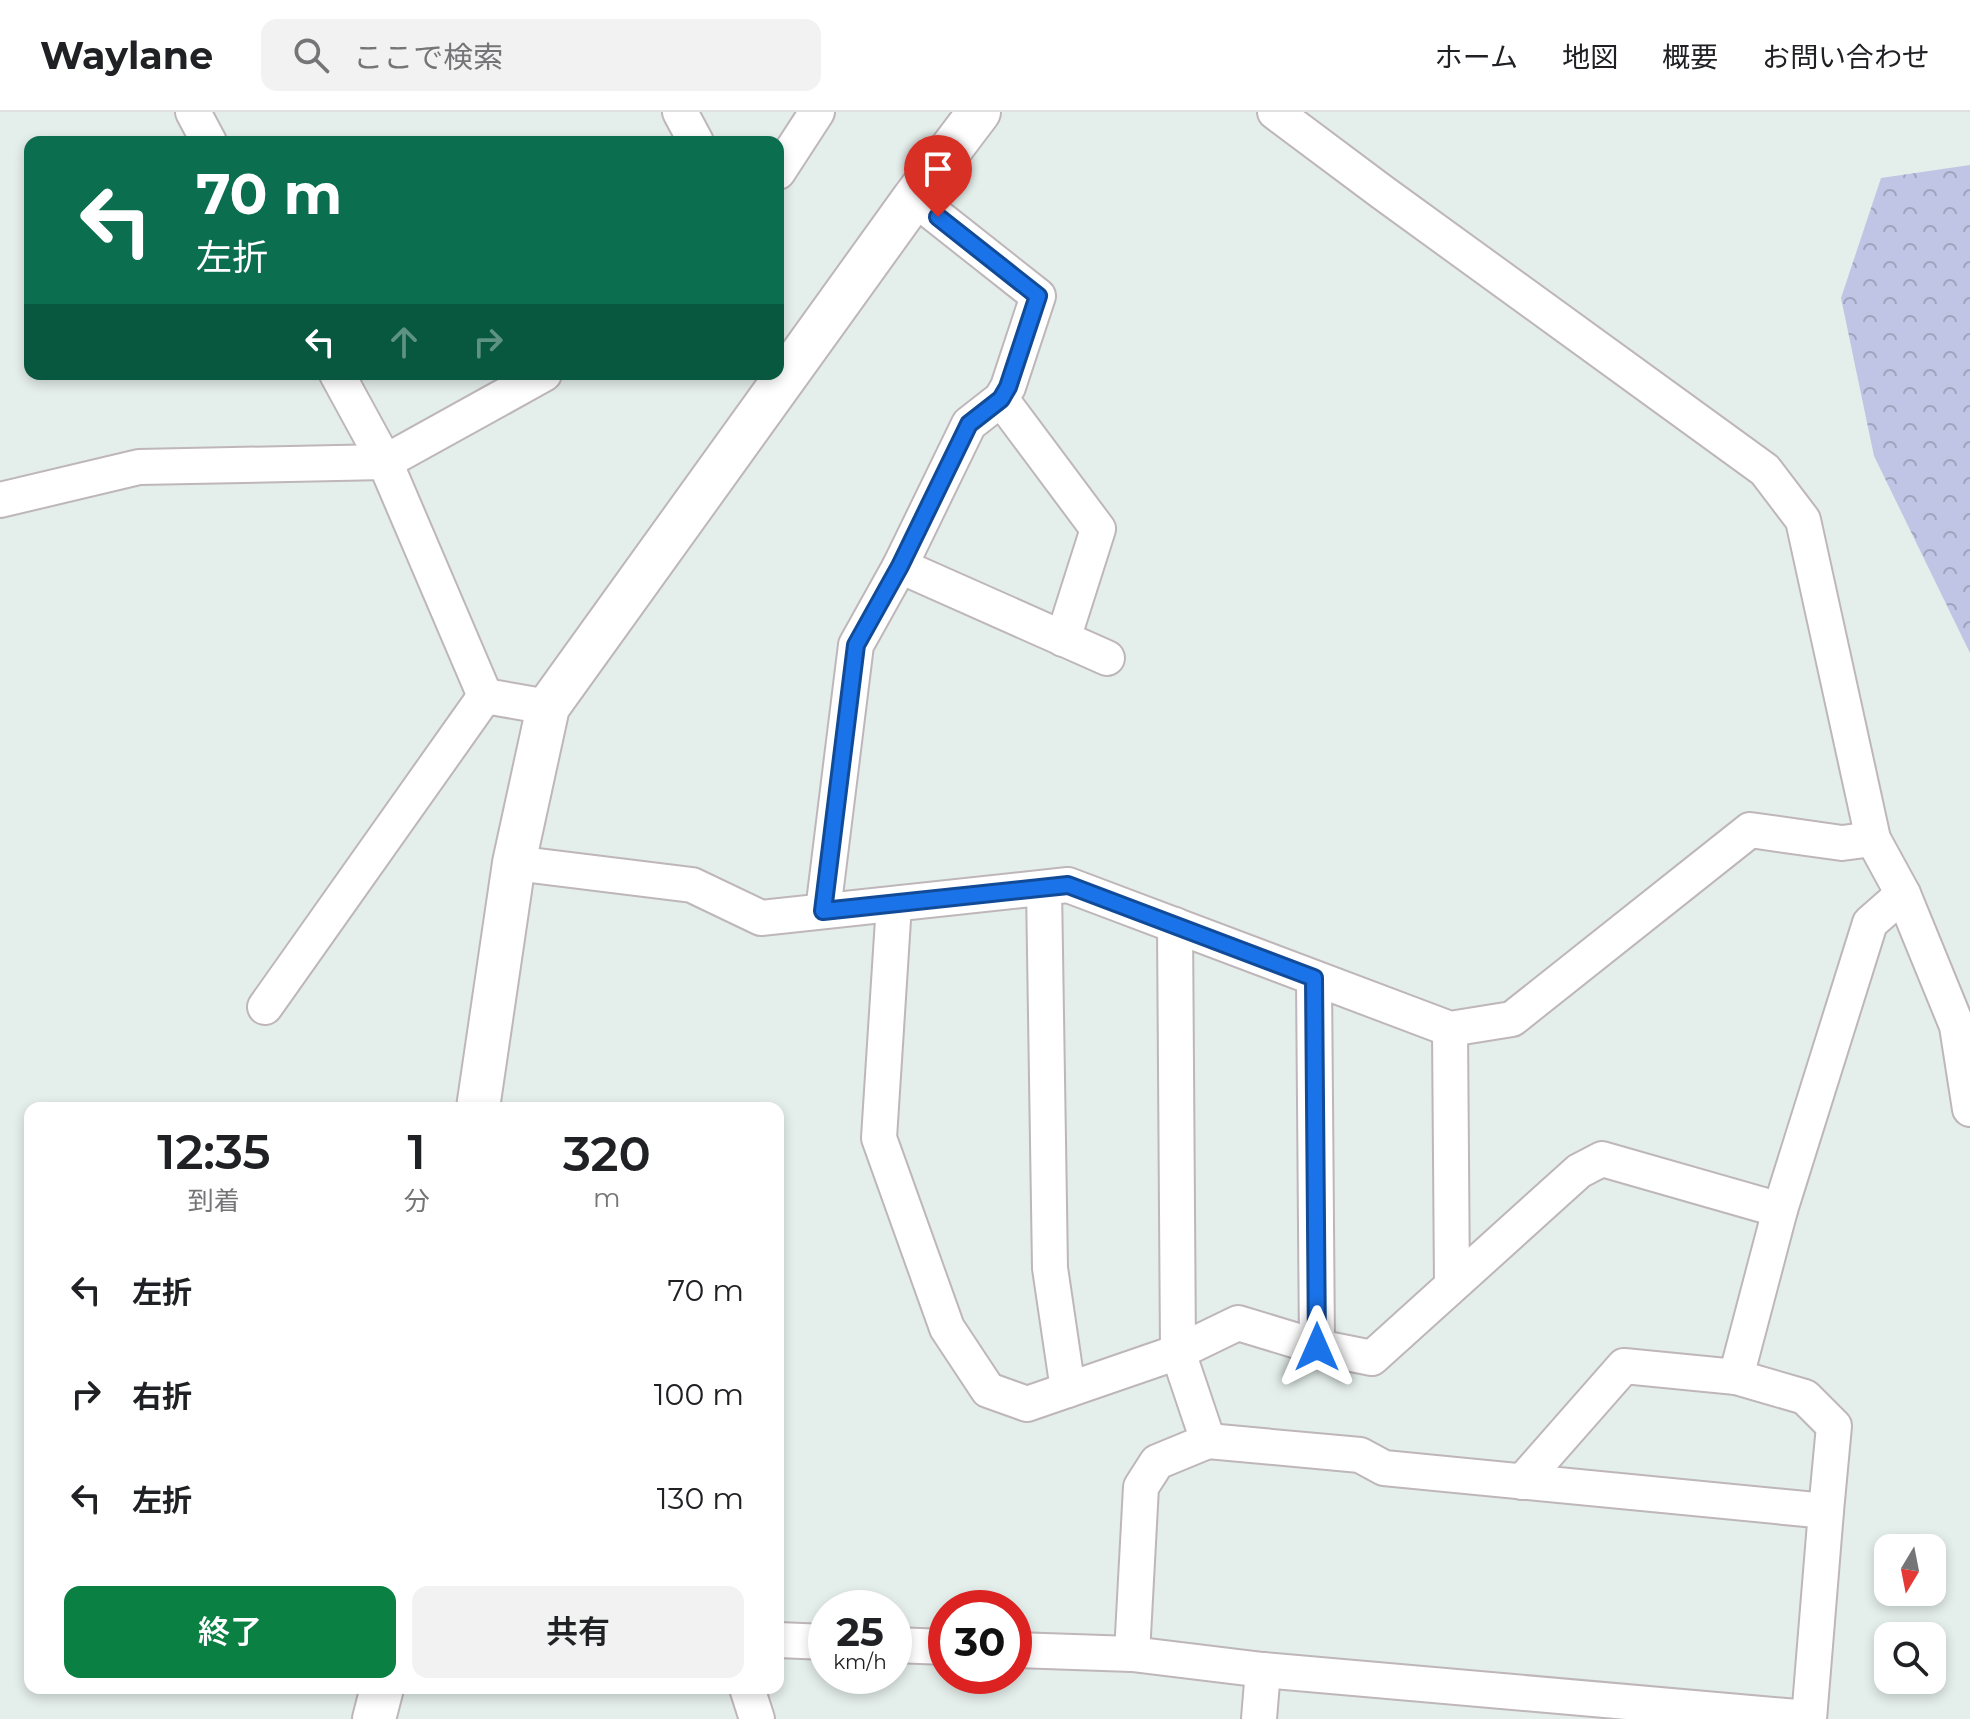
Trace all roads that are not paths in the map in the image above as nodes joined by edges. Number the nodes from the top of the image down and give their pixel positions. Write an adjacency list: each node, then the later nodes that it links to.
1 (193, 112): 6 (street)
2 (680, 112): 7 (street)
3 (817, 112): 8 (street)
4 (979, 112): 9 (street)
5 (1275, 112): 22 (street)
6 (206, 136)
7 (693, 136)
8 (784, 163)
9 (914, 198): 10 (street); 14 (street)
10 (784, 379)
11 (340, 380): 15 (street)
12 (533, 380): 15 (street)
13 (783, 380): 21 (street)
14 (1001, 399): 17 (street); 18 (street)
15 (385, 462): 16 (street); 20 (street)
16 (0, 500)
17 (900, 566): 18 (street); 27 (street)
18 (1063, 639): 19 (street)
19 (1107, 658)
20 (485, 696): 21 (street); 30 (street)
21 (548, 707): 23 (street)
22 (1873, 839): 25 (street); 31 (street)
23 (514, 863): 27 (street); 32 (street)
24 (1044, 888): 26 (street); 28 (street); 39 (street)
25 (1903, 894): 33 (street); 34 (street)
26 (894, 904): 27 (street); 39 (street)
27 (823, 911)
28 (1175, 925): 29 (street); 37 (street)
29 (1314, 978): 31 (street); 36 (street)
30 (265, 1007)
31 (1450, 1029): 35 (street)
32 (479, 1102)
33 (1970, 1109)
34 (1780, 1210): 35 (street); 38 (street)
35 (1452, 1285): 36 (street)
36 (1317, 1347): 37 (street)
37 (1178, 1352): 39 (street); 40 (street)
38 (1736, 1377): 41 (street); 42 (street)
39 (1068, 1390)
40 (1208, 1441): 41 (street); 46 (street)
41 (1522, 1482): 42 (street)
42 (1826, 1511): 50 (street)
43 (784, 1640): 44 (street)
44 (808, 1641)
45 (1032, 1651): 46 (street)
46 (1132, 1654): 47 (street)
47 (1263, 1670): 50 (street); 53 (street)
48 (380, 1694): 51 (street)
49 (749, 1694): 52 (street)
50 (1809, 1718)
51 (374, 1719)
52 (757, 1719)
53 (1259, 1719)

